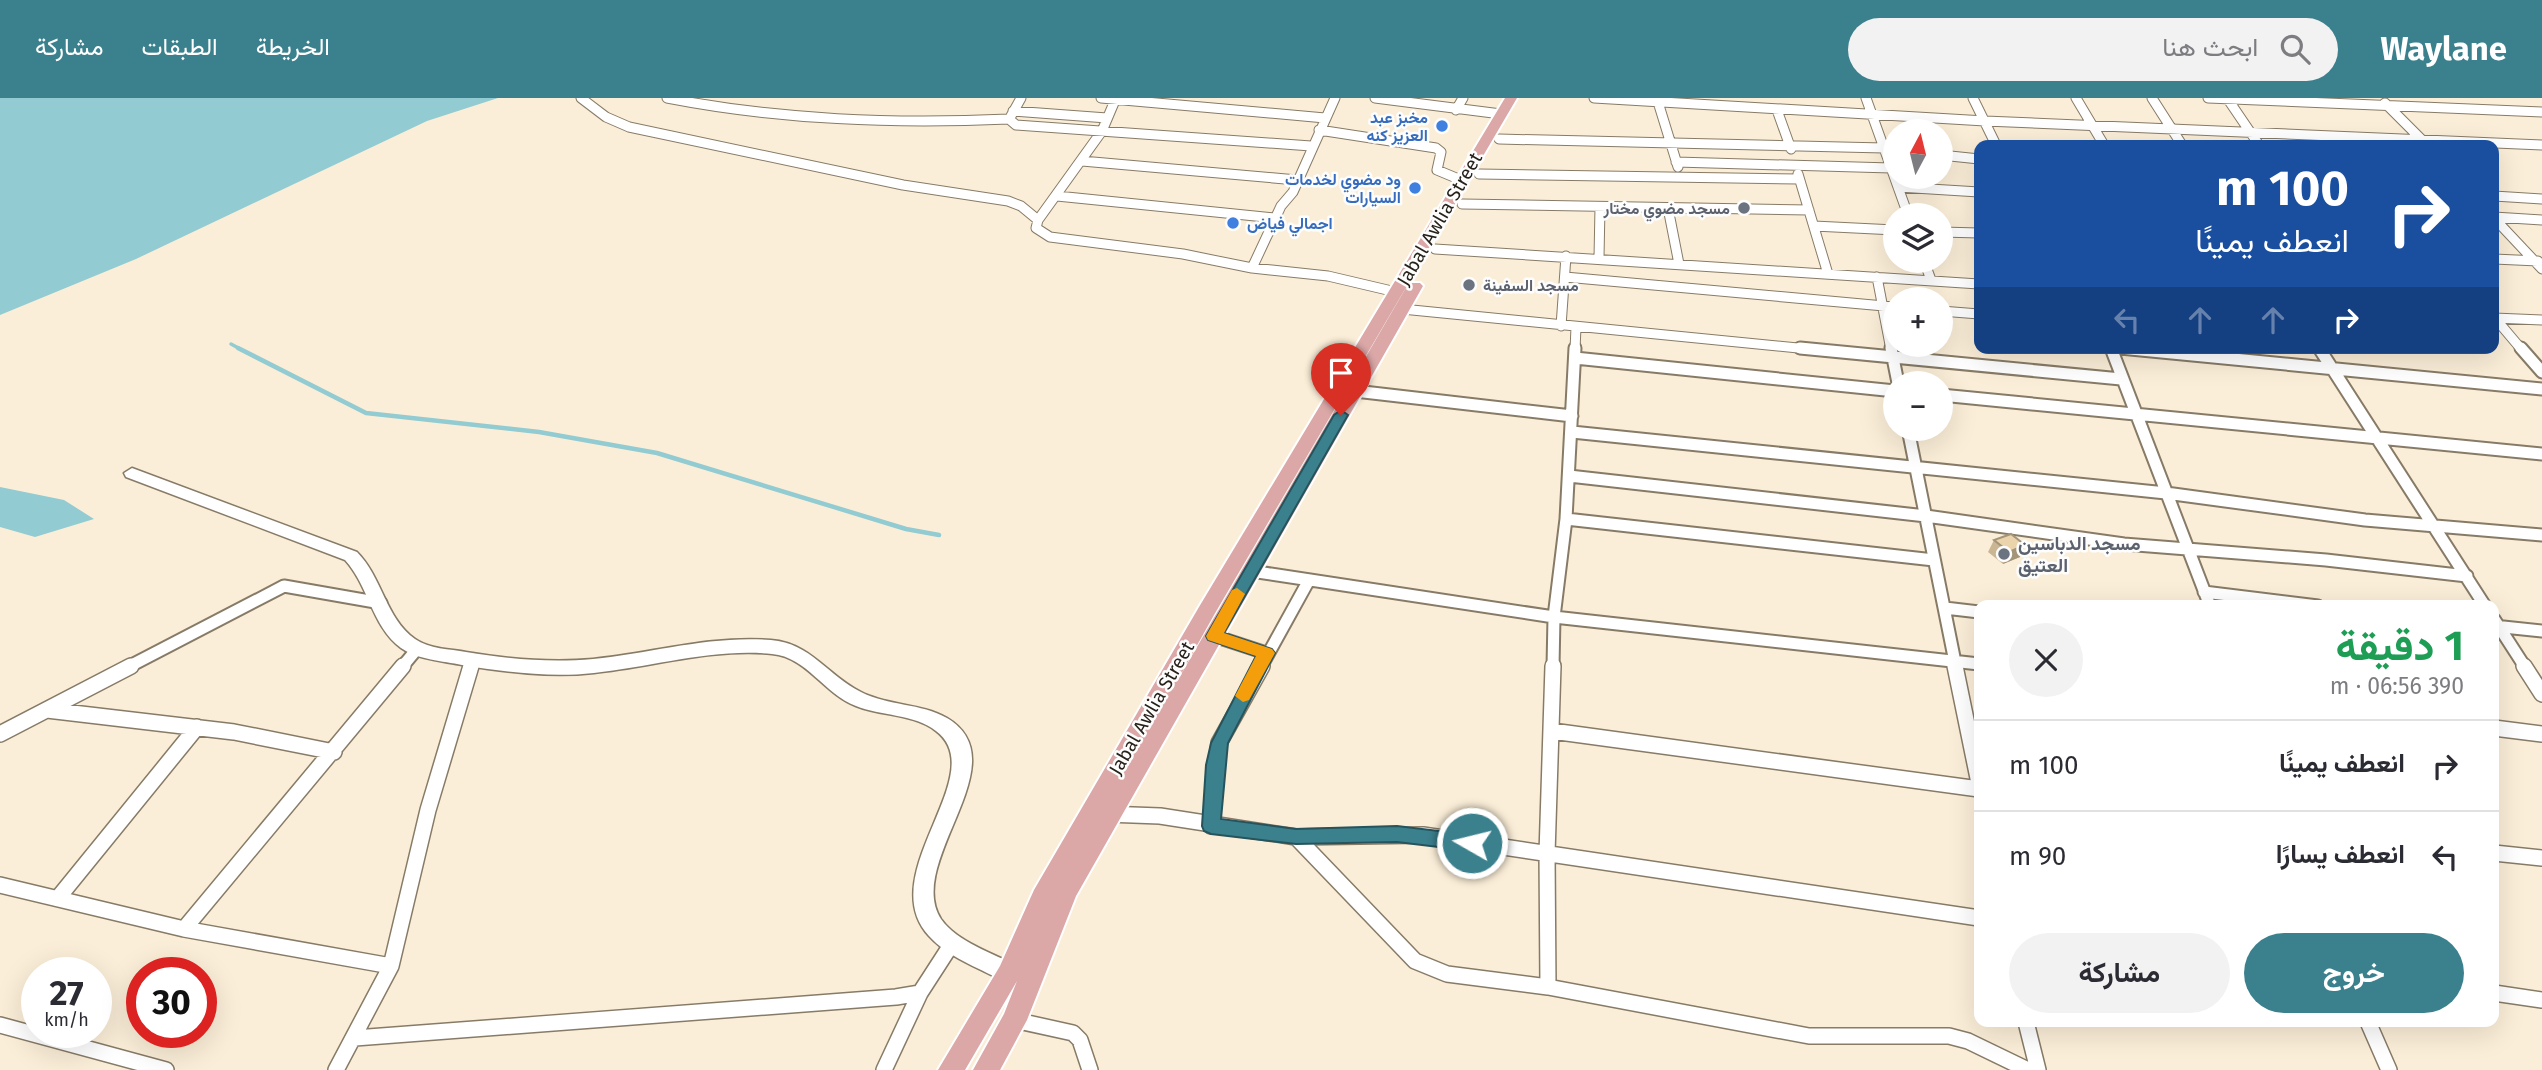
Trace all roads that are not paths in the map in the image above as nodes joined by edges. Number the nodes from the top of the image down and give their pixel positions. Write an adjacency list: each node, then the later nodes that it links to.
1 (581, 98): 70 (street)
2 (667, 98): 25 (street)
3 (1021, 98): 25 (street)
4 (1101, 98): 5 (street)
5 (1116, 98): 27 (street); 28 (street)
6 (1335, 98): 28 (street)
7 (1375, 98): 22 (street)
8 (1463, 98): 22 (street)
9 (1522, 98): 35 (main road, Jabal Awlia Street)
10 (1594, 98): 19 (street)
11 (1740, 98): 21 (street)
12 (1866, 98): 26 (street)
13 (1973, 98): 29 (street)
14 (2076, 98): 30 (street)
15 (2152, 98): 31 (street)
16 (2208, 98): 17 (street)
17 (2228, 98): 18 (street); 34 (street)
18 (2383, 101): 24 (street); 42 (street)
19 (1658, 102): 21 (street); 43 (street)
20 (1506, 106): 22 (street); 55 (main road, Jabal Awlia Street)
21 (1746, 108): 23 (street)
22 (1456, 110)
23 (1777, 110): 26 (street); 45 (street)
24 (2542, 112)
25 (1011, 115): 27 (street); 33 (street)
26 (1872, 115): 29 (street); 36 (street)
27 (1107, 118): 33 (street)
28 (1325, 118): 32 (street)
29 (1985, 121): 30 (street); 37 (street)
30 (2091, 125): 31 (street); 38 (street)
31 (2171, 128): 34 (street); 39 (street)
32 (1319, 130): 47 (street); 55 (street)
33 (1102, 131): 47 (street); 51 (street)
34 (2250, 131): 40 (street); 41 (street)
35 (1499, 139): 43 (street); 55 (main road, Jabal Awlia Street)
36 (1883, 139)
37 (1994, 140)
38 (2101, 140)
39 (2179, 140)
40 (2256, 140)
41 (2381, 140)
42 (2422, 140)
43 (1670, 141): 45 (street); 52 (street)
44 (2499, 144): 46 (street)
45 (1790, 145): 48 (street); 53 (street)
46 (2542, 145)
47 (1311, 146): 58 (street)
48 (1883, 150)
49 (1953, 156): 50 (street)
50 (1974, 158)
51 (1082, 161): 58 (street); 61 (street)
52 (1676, 162): 53 (street); 56 (street)
53 (1796, 165): 54 (street); 57 (street)
54 (1883, 168)
55 (1470, 177): 56 (street); 64 (main road, Jabal Awlia Street); 91 (main road, Jabal Awlia Street)
56 (1682, 177): 57 (street)
57 (1800, 178): 67 (street)
58 (1297, 180): 68 (street)
59 (1930, 189): 60 (street)
60 (1974, 192)
61 (1057, 196): 68 (street); 70 (street)
62 (2499, 196): 63 (street)
63 (2542, 199)
64 (1462, 204): 65 (street); 77 (main road, Jabal Awlia Street)
65 (1600, 207): 66 (street); 79 (street)
66 (1668, 208): 67 (street); 81 (street)
67 (1809, 210): 73 (street)
68 (1275, 218): 83 (street)
69 (2499, 218): 71 (street)
70 (1038, 220): 83 (street)
71 (2542, 220)
72 (2499, 223): 82 (street)
73 (1814, 226): 74 (street); 85 (street)
74 (1883, 229)
75 (1953, 232): 76 (street)
76 (1974, 233)
77 (1436, 249): 78 (street); 91 (main road, Jabal Awlia Street)
78 (1566, 257): 79 (street); 86 (street)
79 (1599, 258): 81 (street)
80 (2499, 260): 82 (street)
81 (1679, 264): 85 (street)
82 (2540, 264)
83 (1252, 268): 91 (street)
84 (1928, 273): 88 (street)
85 (1828, 274): 87 (street)
86 (1565, 277): 92 (street); 98 (street)
87 (1877, 277): 88 (street); 90 (street)
88 (1931, 281): 89 (street)
89 (1974, 284)
90 (1883, 291)
91 (1399, 300): 98 (street); 111 (main road, Jabal Awlia Street); 159 (main road, Jabal Awlia Street)
92 (1883, 306)
93 (1953, 312): 94 (street)
94 (1974, 314)
95 (2499, 318): 96 (street)
96 (2542, 320)
97 (2499, 324): 107 (street)
98 (1561, 326): 99 (street)
99 (1576, 327): 103 (street); 105 (street)
100 (2113, 354): 108 (street)
101 (2181, 354): 106 (street)
102 (2323, 354): 106 (street)
103 (1883, 355)
104 (1902, 357): 108 (street)
105 (1575, 358): 109 (street); 114 (street)
106 (2333, 369): 110 (street); 116 (street)
107 (2542, 372)
108 (2121, 379): 113 (street)
109 (1883, 389)
110 (2542, 389)
111 (1355, 391): 114 (street); 129 (main road, Jabal Awlia Street)
112 (1953, 396): 113 (street)
113 (2135, 413): 116 (street); 122 (street)
114 (1572, 416): 115 (street)
115 (1572, 432): 119 (street); 121 (street)
116 (2377, 439): 118 (street); 125 (street)
117 (1910, 441): 119 (street)
118 (2542, 454)
119 (1916, 468): 122 (street); 123 (street)
120 (132, 473): 136 (street)
121 (1569, 476): 123 (street); 124 (street)
122 (2166, 493): 125 (street); 127 (street)
123 (1926, 516): 127 (street); 128 (street)
124 (1566, 519): 128 (street); 139 (street)
125 (2432, 525): 126 (street); 130 (street)
126 (2542, 536)
127 (2189, 548): 130 (street); 132 (street)
128 (1934, 560): 137 (street)
129 (1251, 571): 131 (street); 143 (main road, Jabal Awlia Street)
130 (2467, 576): 135 (street)
131 (1309, 580): 139 (street); 145 (street)
132 (2204, 592): 133 (street); 134 (street)
133 (2207, 600)
134 (2269, 600)
135 (2481, 600)
136 (381, 603): 144 (street); 150 (street)
137 (1945, 608): 138 (street); 147 (street)
138 (1974, 611)
139 (1554, 617): 147 (street); 153 (street)
140 (2499, 625): 142 (street)
141 (2499, 630): 149 (street)
142 (2542, 631)
143 (1214, 636): 145 (street); 159 (main road, Jabal Awlia Street)
144 (417, 649): 146 (street); 156 (street)
145 (1266, 653): 160 (street)
146 (473, 660): 169 (street); 170 (street)
147 (1956, 661): 148 (street); 157 (street)
148 (1974, 663)
149 (2542, 694)
150 (46, 709): 151 (street); 154 (street)
151 (197, 727): 156 (street); 166 (street)
152 (2499, 729): 155 (street)
153 (1552, 731): 158 (street); 162 (street)
154 (0, 734)
155 (2542, 734)
156 (334, 751): 168 (street)
157 (1974, 759)
158 (1974, 785)
159 (1100, 813): 160 (street); 171 (main road, Jabal Awlia Street); 176 (main road, Jabal Awlia Street)
160 (1211, 826): 161 (street)
161 (1296, 837): 162 (street); 172 (street)
162 (1547, 854): 167 (street); 172 (street)
163 (2499, 854): 164 (street)
164 (2542, 858)
165 (0, 885): 166 (street)
166 (58, 898): 168 (street)
167 (1974, 917)
168 (184, 929): 170 (street)
169 (953, 942): 171 (street); 173 (street)
170 (391, 965): 180 (street)
171 (1009, 973): 184 (main road, Jabal Awlia Street)
172 (1548, 987): 187 (street)
173 (920, 993): 180 (street); 183 (street)
174 (2499, 994): 175 (street)
175 (2542, 1000)
176 (1014, 1020): 185 (main road, Jabal Awlia Street); 186 (street)
177 (0, 1025): 181 (street)
178 (2027, 1027): 188 (street)
179 (2370, 1027): 189 (street)
180 (355, 1038): 182 (street)
181 (166, 1070)
182 (336, 1070)
183 (884, 1070)
184 (951, 1070)
185 (986, 1070)
186 (1090, 1070)
187 (2028, 1070)
188 (2038, 1070)
189 (2389, 1070)

